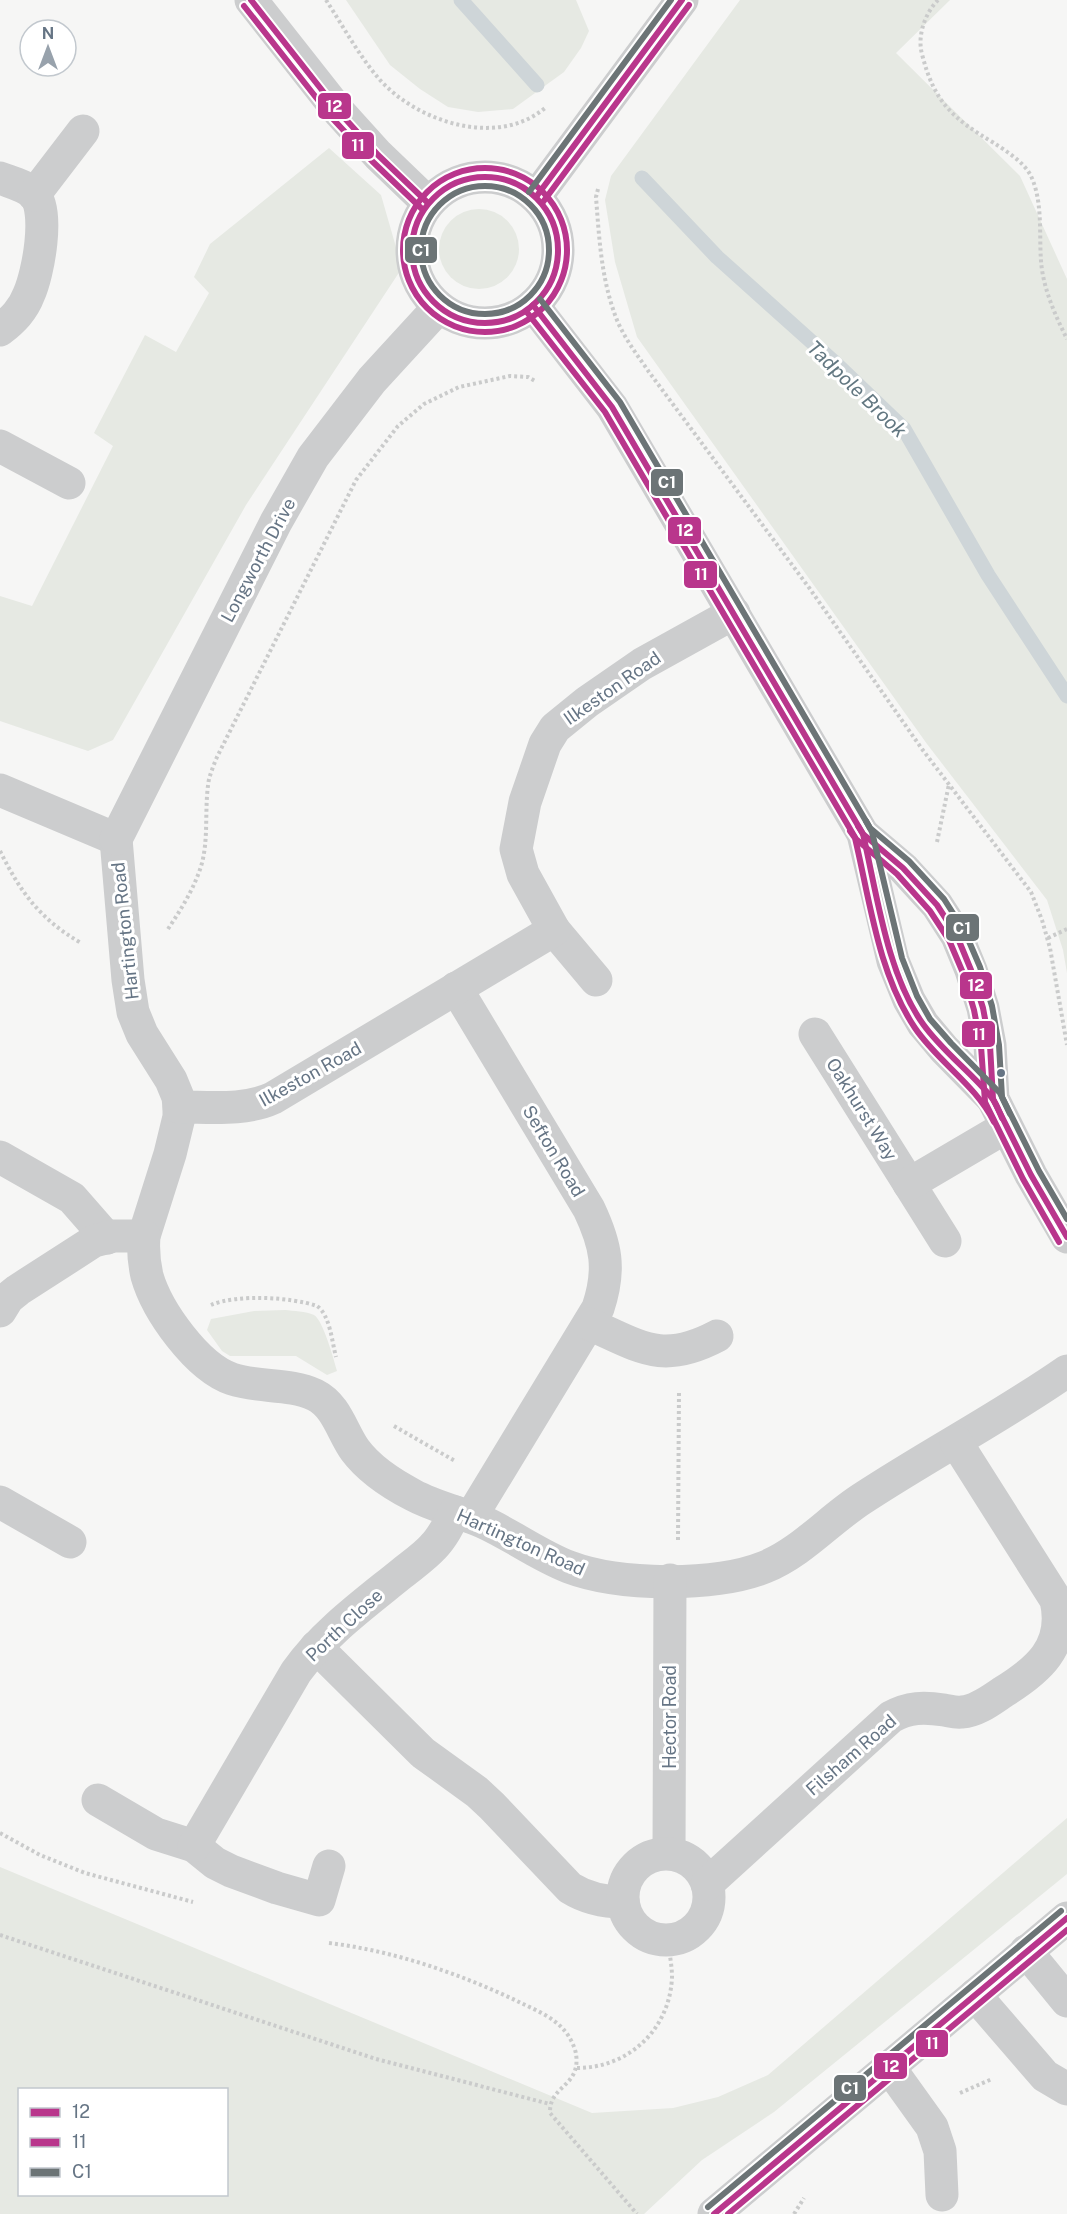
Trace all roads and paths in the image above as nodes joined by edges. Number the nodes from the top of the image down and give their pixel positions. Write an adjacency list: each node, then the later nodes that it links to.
1 (251, 0): 11 (street)
2 (326, 0): 5 (path)
3 (682, 0): 10 (street)
4 (938, 0): 15 (path)
5 (551, 104)
6 (83, 131): 9 (street)
7 (0, 178): 9 (street)
8 (598, 181): 16 (path)
9 (34, 195): 14 (street)
10 (536, 197): 11 (street); 12 (street)
11 (428, 203): 13 (street)
12 (533, 305): 13 (street); 18 (street)
13 (439, 308): 24 (street, Longworth Drive)
14 (0, 330)
15 (1067, 339)
16 (649, 372): 18 (path); 28 (path)
17 (543, 386): 29 (path)
18 (605, 399): 21 (street)
19 (0, 446): 20 (street)
20 (69, 483)
21 (734, 613): 23 (street); 27 (street, Ilkeston Road)
22 (0, 790): 24 (street)
23 (863, 834): 35 (street); 35 (street)
24 (116, 839): 29 (street, Hartington Road)
25 (0, 851): 29 (path)
26 (1067, 928): 28 (path)
27 (554, 930): 30 (street, Ilkeston Road); 31 (street, Ilkeston Road)
28 (1048, 938): 33 (path)
29 (125, 951): 34 (street, Hartington Road)
30 (596, 981)
31 (456, 988): 34 (street, Ilkeston Road); 43 (street, Sefton Road)
32 (814, 1034): 37 (street, Oakhurst Way)
33 (1067, 1045)
34 (179, 1107): 38 (street, Hartington Road)
35 (1000, 1113): 37 (street); 39 (street)
36 (0, 1157): 40 (street)
37 (909, 1184): 41 (street, Oakhurst Way)
38 (144, 1236): 40 (street); 49 (street, Hartington Road)
39 (1067, 1237)
40 (107, 1238): 42 (street)
41 (945, 1241)
42 (0, 1311)
43 (589, 1324): 45 (street); 49 (street, Sefton Road)
44 (717, 1336): 45 (street)
45 (679, 1352): 51 (path)
46 (1067, 1371): 47 (street, Hartington Road)
47 (956, 1442): 51 (street, Hartington Road); 57 (street, Filsham Road)
48 (0, 1502): 50 (street)
49 (463, 1514): 51 (street, Hartington Road); 52 (street, Porth Close)
50 (70, 1542)
51 (674, 1580): 55 (street, Hector Road)
52 (316, 1647): 54 (street, Porth Close); 58 (street)
53 (98, 1800): 54 (street)
54 (194, 1846): 56 (street)
55 (669, 1854): 57 (street); 58 (street)
56 (329, 1866)
57 (707, 1884): 61 (street)
58 (623, 1902): 61 (street)
59 (1067, 1918): 62 (street)
60 (0, 1935): 67 (path)
61 (668, 1940): 67 (path)
62 (1026, 1951): 63 (street); 64 (street)
63 (975, 1995): 65 (street); 66 (street)
64 (1067, 2001)
65 (889, 2067): 68 (street); 70 (street)
66 (1067, 2089)
67 (550, 2104): 69 (path)
68 (942, 2194)
69 (637, 2214)
70 (714, 2214)

